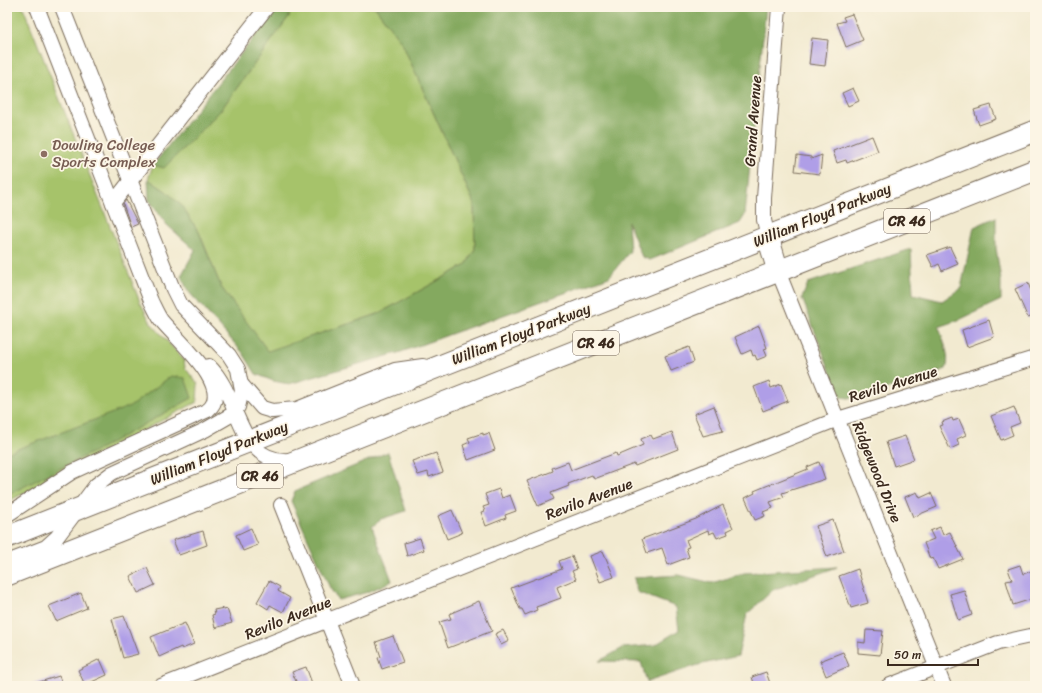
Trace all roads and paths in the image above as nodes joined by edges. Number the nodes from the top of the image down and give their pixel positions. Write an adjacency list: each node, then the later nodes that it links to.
1 (37, 7): 6 (street)
2 (62, 7): 5 (street)
3 (267, 7): 9 (street)
4 (779, 7): 11 (street, Grand Avenue)
5 (71, 30): 6 (street); 9 (street)
6 (49, 39): 10 (street)
7 (1035, 132): 11 (highway, William Floyd Parkway / CR 46)
8 (1035, 170): 12 (highway, CR 46)
9 (130, 181): 10 (street); 16 (street)
10 (113, 203): 13 (street)
11 (768, 237): 12 (highway); 15 (highway, William Floyd Parkway / CR 46)
12 (778, 271): 18 (street, Ridgewood Drive); 20 (highway, CR 46)
13 (178, 337): 17 (street); 23 (street)
14 (1035, 358): 18 (street, Revilo Avenue)
15 (451, 361): 16 (street); 19 (highway, William Floyd Parkway / CR 46)
16 (242, 385): 17 (street)
17 (235, 409): 19 (street); 22 (street)
18 (838, 419): 27 (street, Revilo Avenue); 29 (street, Ridgewood Drive)
19 (249, 441): 20 (street); 22 (highway, William Floyd Parkway / CR 46)
20 (304, 459): 26 (highway, CR 46)
21 (281, 505): 27 (street)
22 (76, 510): 24 (highway, William Floyd Parkway / CR 46); 25 (street)
23 (7, 515)
24 (7, 537)
25 (7, 562)
26 (7, 576)
27 (327, 620): 30 (street, Revilo Avenue); 31 (street)
28 (1035, 635): 29 (street)
29 (936, 667): 32 (street); 33 (street, Ridgewood Drive)
30 (161, 686)
31 (353, 686)
32 (888, 686)
33 (944, 686)

